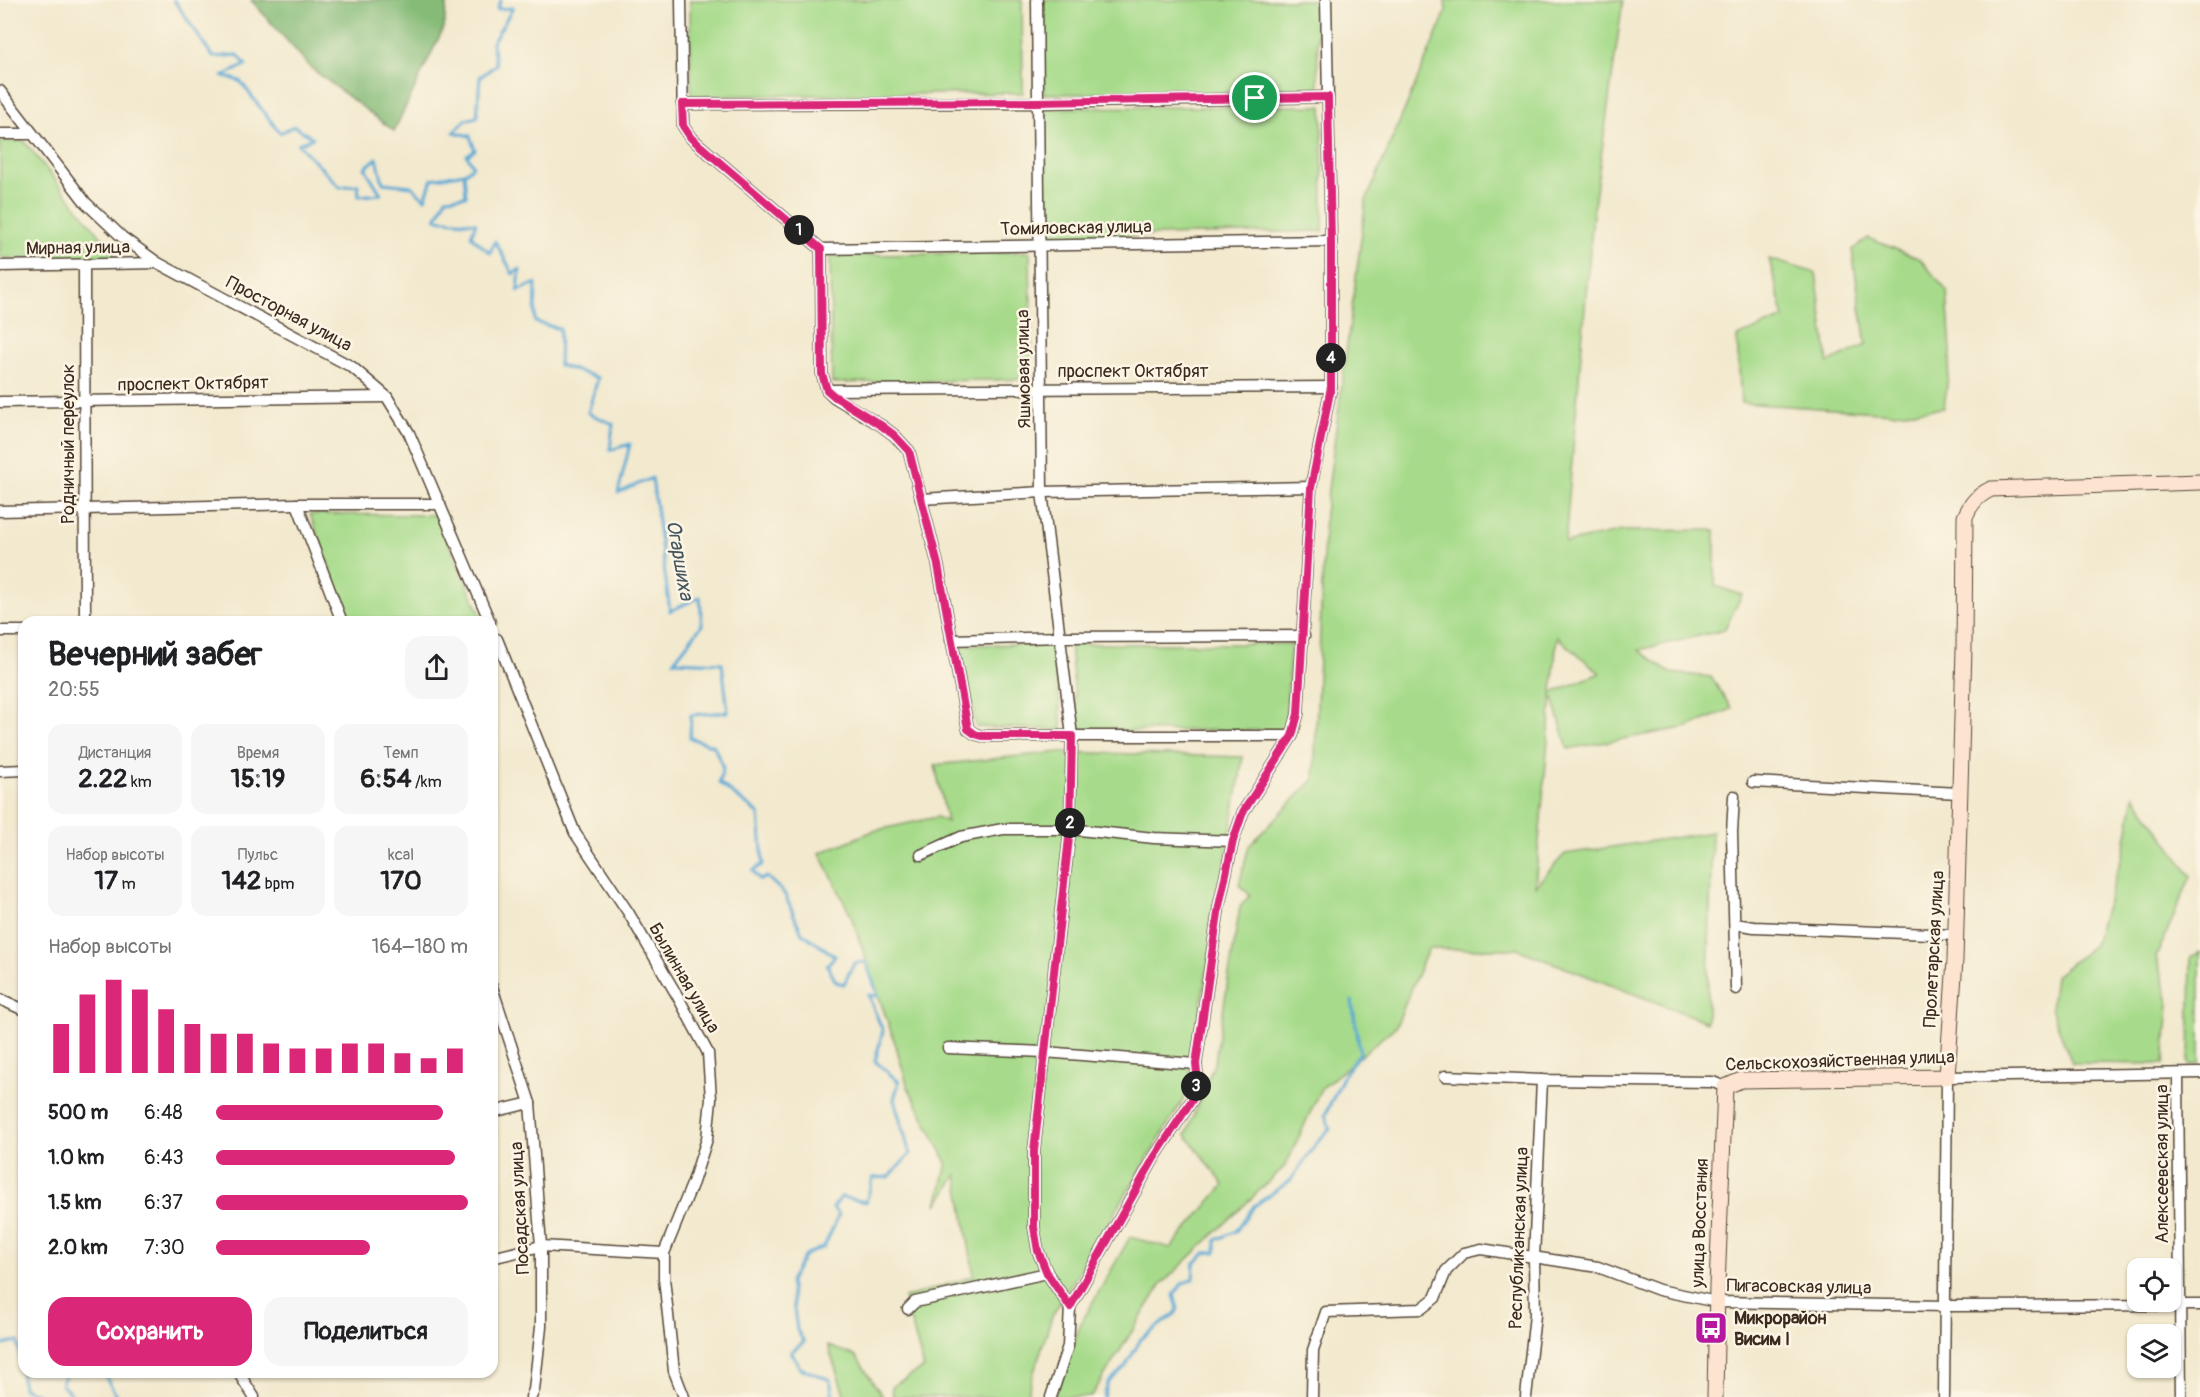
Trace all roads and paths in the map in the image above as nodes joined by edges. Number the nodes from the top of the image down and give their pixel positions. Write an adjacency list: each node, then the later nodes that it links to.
1 (681, 0): 7 (street)
2 (1036, 0): 6 (street, Яшмовая улица)
3 (1326, 0): 5 (street)
4 (0, 91): 9 (street, Просторная улица)
5 (1328, 97): 6 (street); 10 (street)
6 (1036, 102): 7 (street); 11 (street, Яшмовая улица)
7 (682, 104): 12 (street)
8 (0, 134): 9 (street)
9 (32, 134): 13 (street, Просторная улица)
10 (1331, 241): 11 (street, Томиловская улица); 16 (street)
11 (1038, 244): 12 (street, Томиловская улица); 17 (street, Яшмовая улица)
12 (821, 249): 18 (street)
13 (158, 263): 14 (street, Мирная улица); 19 (street, Просторная улица)
14 (84, 265): 15 (street, Мирная улица); 21 (street, Родничный переулок)
15 (0, 266)
16 (1331, 387): 17 (street, проспект Октябрят); 23 (street)
17 (1040, 388): 18 (street, проспект Октябрят); 24 (street, Яшмовая улица)
18 (827, 390): 25 (street)
19 (387, 397): 21 (street, проспект Октябрят); 27 (street, Просторная улица)
20 (0, 402): 21 (street, проспект Октябрят)
21 (85, 402): 28 (street, Родничный переулок)
22 (2200, 482): 44 (street, Пролетарская улица)
23 (1311, 488): 24 (street); 35 (street)
24 (1042, 492): 25 (street); 36 (street, Яшмовая улица)
25 (921, 499): 37 (street)
26 (297, 504): 27 (street); 28 (street); 31 (street)
27 (440, 504): 32 (street, Просторная улица)
28 (85, 510): 29 (street); 30 (street, Родничный переулок)
29 (0, 511)
30 (85, 616)
31 (340, 616)
32 (488, 616)
33 (0, 631): 34 (street)
34 (18, 632)
35 (1304, 636): 36 (street); 40 (street)
36 (1060, 637): 37 (street); 39 (street, Яшмовая улица)
37 (951, 640): 39 (street)
38 (498, 645): 67 (street, Былинная улица)
39 (1072, 736): 40 (street); 46 (street, Яшмовая улица)
40 (1292, 736): 47 (street)
41 (18, 770): 42 (street)
42 (0, 771)
43 (1753, 782): 44 (street)
44 (1959, 793): 50 (street, Пролетарская улица)
45 (1734, 796): 49 (street)
46 (1070, 829): 47 (street); 48 (street); 56 (street, Яшмовая улица)
47 (1233, 841): 57 (street)
48 (921, 855)
49 (1735, 924): 50 (street); 51 (street)
50 (1956, 935): 61 (street, Пролетарская улица)
51 (1736, 989)
52 (0, 999): 54 (street)
53 (498, 1005): 64 (street, Посадская улица)
54 (18, 1007)
55 (948, 1048): 56 (street)
56 (1044, 1052): 57 (street); 71 (street, Яшмовая улица)
57 (1196, 1064): 77 (street)
58 (2178, 1074): 59 (street, Сельскохозяйственная улица); 61 (street, Сельскохозяйственная улица); 70 (street, Алексеевская улица)
59 (2200, 1074)
60 (1445, 1076): 62 (street, Сельскохозяйственная улица)
61 (1947, 1077): 63 (street, Сельскохозяйственная улица); 76 (street, Пролетарская улица)
62 (1542, 1080): 63 (street, Сельскохозяйственная улица); 69 (street, Республиканская улица)
63 (1725, 1087): 72 (street, улица Восстания)
64 (530, 1104): 65 (street); 66 (street, Посадская улица)
65 (498, 1111)
66 (541, 1246): 67 (street); 68 (street); 82 (street, Посадская улица)
67 (664, 1253): 83 (street, Былинная улица)
68 (498, 1257)
69 (1534, 1258): 72 (street, Пигасовская улица); 85 (street, Пигасовская улица); 86 (street, Республиканская улица)
70 (2179, 1258)
71 (1047, 1273): 77 (street, Яшмовая улица); 78 (street)
72 (1717, 1302): 76 (street, Пигасовская улица); 87 (street, улица Восстания)
73 (2127, 1305): 76 (street, Пигасовская улица)
74 (2181, 1305): 75 (street, Пигасовская улица)
75 (2200, 1305)
76 (1946, 1306): 88 (street, Пролетарская улица)
77 (1070, 1307): 84 (street)
78 (908, 1309)
79 (2179, 1312): 89 (street, Алексеевская улица)
80 (242, 1378): 81 (street)
81 (254, 1397)
82 (531, 1397)
83 (684, 1397)
84 (1051, 1397)
85 (1312, 1397)
86 (1526, 1397)
87 (1715, 1397)
88 (1944, 1397)
89 (2181, 1397)

